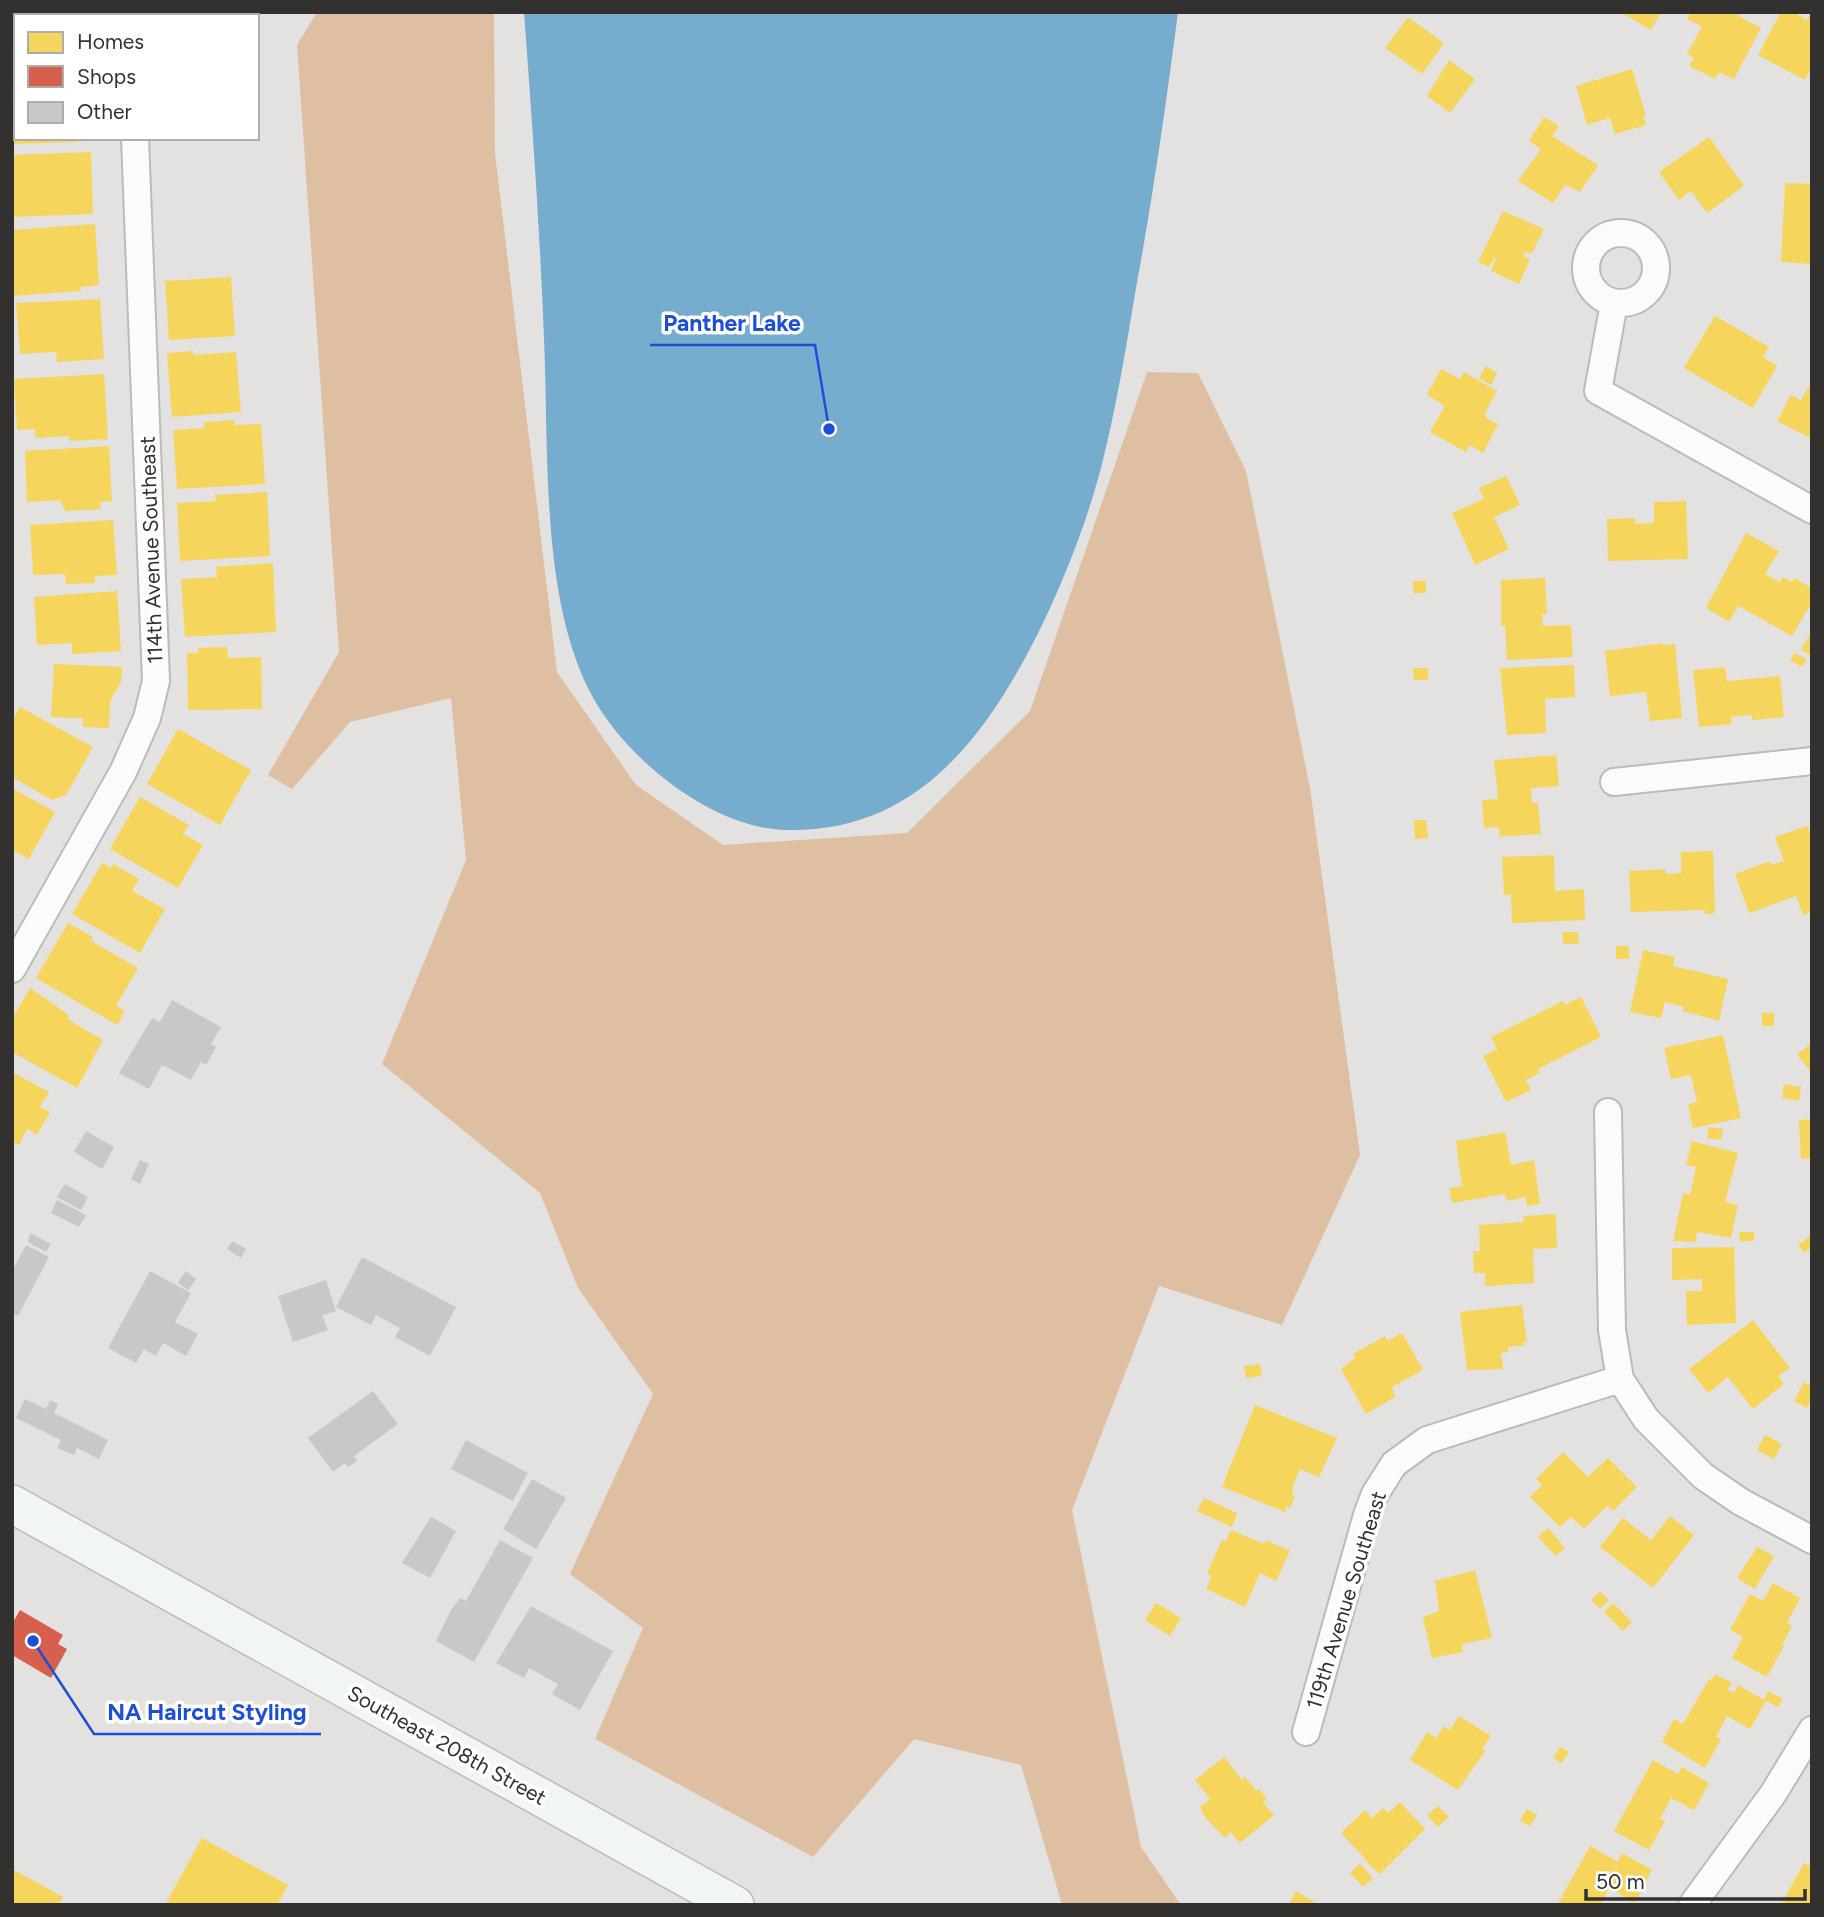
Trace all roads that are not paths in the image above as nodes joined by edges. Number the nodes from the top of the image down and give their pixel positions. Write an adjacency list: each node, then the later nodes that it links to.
1 (135, 140): 6 (street, 114th Avenue Southeast)
2 (1614, 303): 3 (street)
3 (1812, 510)
4 (1812, 761): 5 (street)
5 (1614, 782)
6 (12, 969)
7 (1608, 1112): 8 (street)
8 (1620, 1379): 10 (street); 12 (street, 119th Avenue Southeast)
9 (12, 1504): 13 (main road, Southeast 208th Street)
10 (1812, 1540)
11 (1812, 1730): 14 (street)
12 (1306, 1732)
13 (736, 1905)
14 (1692, 1905)

